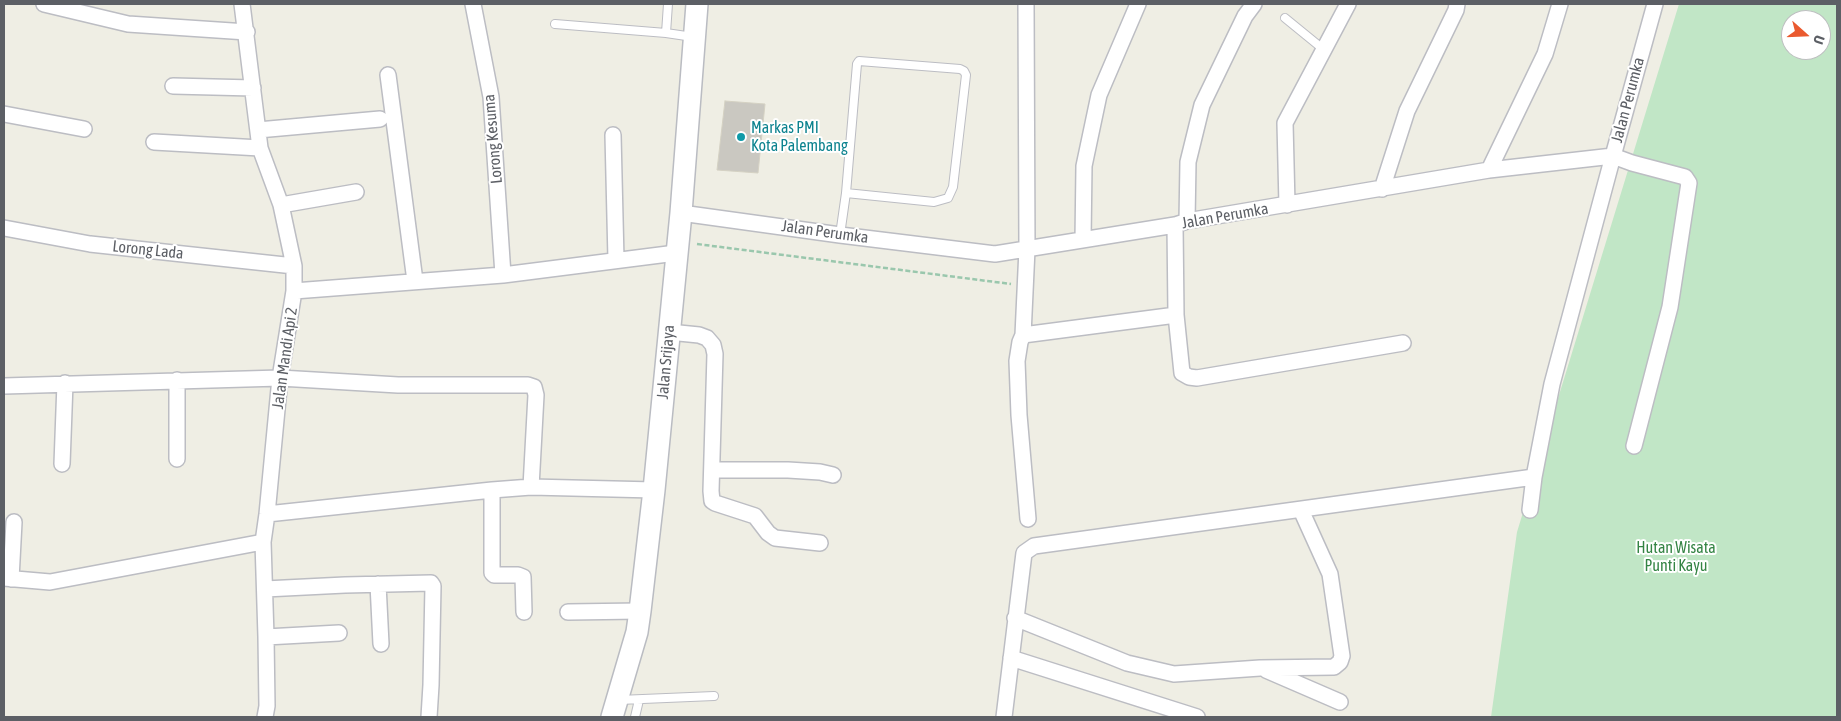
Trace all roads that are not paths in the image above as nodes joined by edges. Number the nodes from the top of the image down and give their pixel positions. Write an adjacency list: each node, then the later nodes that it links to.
1 (44, 4): 15 (street)
2 (242, 4): 15 (street, Jalan Mandi Api 2)
3 (474, 4): 45 (street, Lorong Kesuma)
4 (668, 4): 16 (lane)
5 (697, 4): 17 (street, Jalan Srijaya)
6 (1026, 4): 42 (street)
7 (1138, 4): 40 (street)
8 (1254, 4): 37 (street)
9 (1348, 4): 18 (street)
10 (1457, 4): 31 (street)
11 (1560, 4): 30 (street)
12 (1655, 4): 29 (street, Jalan Perumka)
13 (1285, 18): 18 (lane)
14 (555, 24): 16 (lane)
15 (247, 32): 21 (street, Jalan Mandi Api 2)
16 (666, 33): 17 (lane)
17 (695, 38): 36 (street, Jalan Srijaya)
18 (1323, 49): 35 (street)
19 (388, 74): 46 (street)
20 (173, 86): 21 (street)
21 (253, 88): 25 (street, Jalan Mandi Api 2)
22 (4, 114): 24 (street)
23 (380, 119): 25 (street)
24 (84, 129)
25 (258, 130): 28 (street, Jalan Mandi Api 2)
26 (613, 135): 43 (street)
27 (154, 142): 28 (street)
28 (260, 148): 34 (street, Jalan Mandi Api 2)
29 (1613, 156): 30 (street, Jalan Perumka); 56 (street); 61 (street)
30 (1489, 170): 31 (street, Jalan Perumka)
31 (1382, 189): 35 (street, Jalan Perumka)
32 (356, 192): 34 (street)
33 (846, 193): 33 (lane); 39 (lane)
34 (281, 205): 44 (street, Jalan Mandi Api 2)
35 (1286, 205): 37 (street, Jalan Perumka)
36 (681, 213): 39 (street, Jalan Perumka); 41 (street, Jalan Srijaya)
37 (1181, 223): 40 (street, Jalan Perumka); 48 (street)
38 (4, 228): 44 (street, Lorong Lada)
39 (840, 235): 42 (street, Jalan Perumka)
40 (1083, 240): 42 (street, Jalan Perumka)
41 (677, 247): 43 (street); 49 (street, Jalan Srijaya)
42 (1026, 249): 50 (street)
43 (616, 260): 45 (street)
44 (294, 266): 47 (street, Jalan Mandi Api 2)
45 (503, 275): 46 (street)
46 (416, 282): 47 (street)
47 (294, 291): 52 (street, Jalan Mandi Api 2)
48 (1176, 315): 50 (street); 51 (street)
49 (669, 332): 59 (street); 64 (street, Jalan Srijaya)
50 (1023, 335): 68 (street)
51 (1403, 343)
52 (280, 378): 53 (street); 62 (street); 67 (street, Jalan Mandi Api 2)
53 (177, 380): 54 (street); 57 (street)
54 (65, 383): 55 (street); 58 (street)
55 (4, 386)
56 (1634, 446)
57 (177, 459)
58 (62, 464)
59 (712, 470): 60 (street); 71 (street)
60 (833, 475)
61 (1534, 477): 65 (street); 66 (street)
62 (530, 487): 63 (street); 64 (street)
63 (492, 490): 67 (street); 76 (street)
64 (654, 490): 75 (street, Jalan Srijaya)
65 (1301, 510): 78 (street); 83 (street)
66 (1530, 510)
67 (267, 514): 70 (street, Jalan Mandi Api 2)
68 (1028, 519)
69 (14, 522): 72 (street)
70 (263, 542): 72 (street); 74 (street, Jalan Mandi Api 2)
71 (820, 543)
72 (7, 579)
73 (378, 584): 74 (street); 81 (street); 89 (street)
74 (265, 589): 80 (street, Jalan Mandi Api 2)
75 (640, 611): 77 (street); 87 (street, Jalan Srijaya)
76 (524, 612)
77 (568, 612)
78 (1015, 618): 82 (street); 83 (street)
79 (339, 633): 80 (street)
80 (266, 637): 88 (street, Jalan Mandi Api 2)
81 (380, 644)
82 (1010, 658): 91 (street); 92 (street)
83 (1260, 668): 86 (street)
84 (714, 696): 85 (lane)
85 (639, 700): 87 (lane); 90 (lane)
86 (1340, 702)
87 (615, 709)
88 (265, 717)
89 (429, 717)
90 (635, 717)
91 (1004, 717)
92 (1197, 717)

